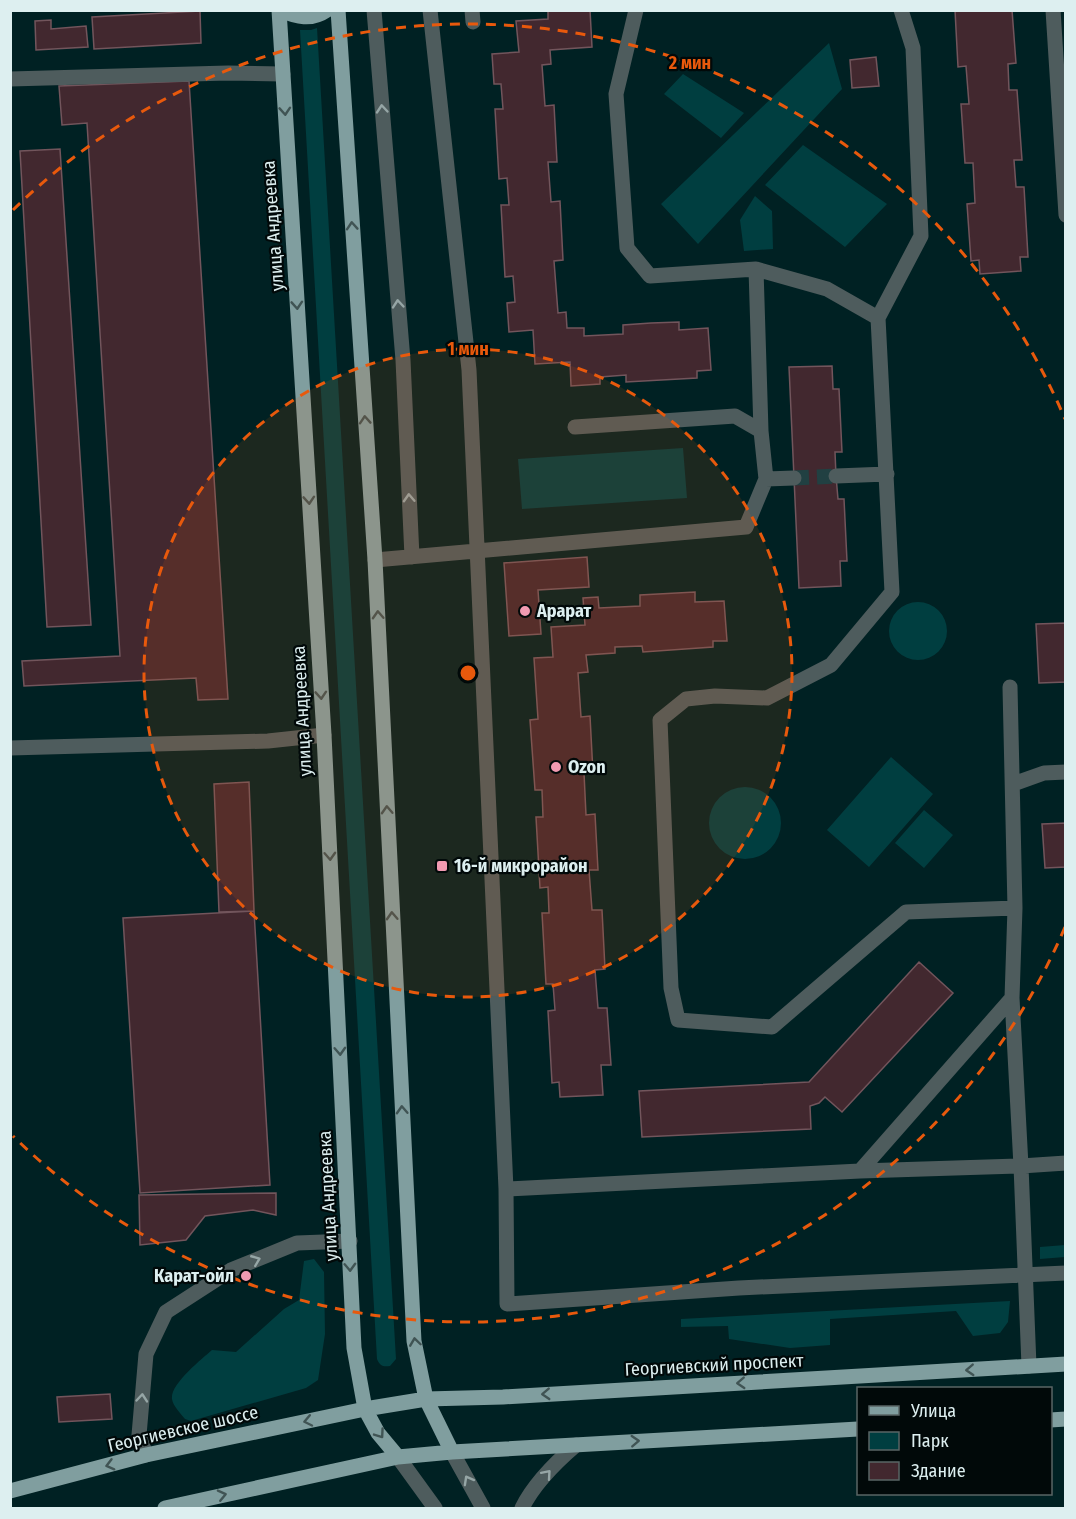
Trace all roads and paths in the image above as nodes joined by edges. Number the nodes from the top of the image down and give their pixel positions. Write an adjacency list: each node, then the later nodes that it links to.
1 (280, 10): 2 (main road); 9 (main road, улица Андреевка)
2 (327, 10)
3 (338, 10): 22 (main road, one-way to 3)
4 (374, 10): 21 (street, one-way to 4)
5 (430, 10): 20 (street)
6 (636, 10): 12 (street)
7 (901, 10): 13 (street)
8 (1053, 10): 11 (street)
9 (283, 74): 10 (street); 24 (main road, улица Андреевка, one-way to 24)
10 (10, 79)
11 (1065, 216)
12 (756, 269): 13 (street); 15 (street)
13 (878, 318): 16 (street)
14 (575, 427): 15 (street)
15 (761, 431): 18 (street)
16 (887, 474): 17 (street); 28 (street)
17 (836, 476)
18 (766, 478): 19 (street); 20 (street)
19 (794, 478)
20 (477, 552): 21 (street); 33 (street)
21 (412, 557): 22 (street)
22 (375, 560): 39 (main road, one-way to 22)
23 (1011, 687): 27 (street)
24 (324, 735): 25 (street); 34 (main road, улица Андреевка, one-way to 34)
25 (10, 748)
26 (1065, 772): 27 (street)
27 (1012, 784): 28 (street)
28 (1015, 908): 29 (street)
29 (1012, 998): 31 (street); 32 (street)
30 (1065, 1163): 31 (street)
31 (1021, 1166): 32 (street); 36 (street)
32 (860, 1171): 33 (street)
33 (506, 1189): 36 (street)
34 (350, 1241): 40 (main road, улица Андреевка, one-way to 40); 44 (street, one-way to 34)
35 (1065, 1273): 36 (street)
36 (1025, 1276): 38 (street)
37 (1065, 1364): 38 (main road, Георгиевский проспект)
38 (1029, 1366): 39 (main road, Георгиевский проспект, one-way to 39)
39 (426, 1399): 40 (main road, Георгиевский проспект); 43 (main road)
40 (365, 1409): 44 (main road, Георгиевское шоссе, one-way to 44); 45 (main road, улица Андреевка, one-way to 45)
41 (857, 1429): 42 (main road, one-way to 41)
42 (576, 1445): 43 (main road); 50 (street, one-way to 42)
43 (452, 1452): 45 (main road); 49 (street, one-way to 43)
44 (146, 1455): 46 (main road, Георгиевское шоссе, one-way to 46)
45 (398, 1457): 47 (main road, one-way to 45); 48 (street)
46 (10, 1491)
47 (165, 1509)
48 (435, 1509)
49 (483, 1509)
50 (522, 1509)

